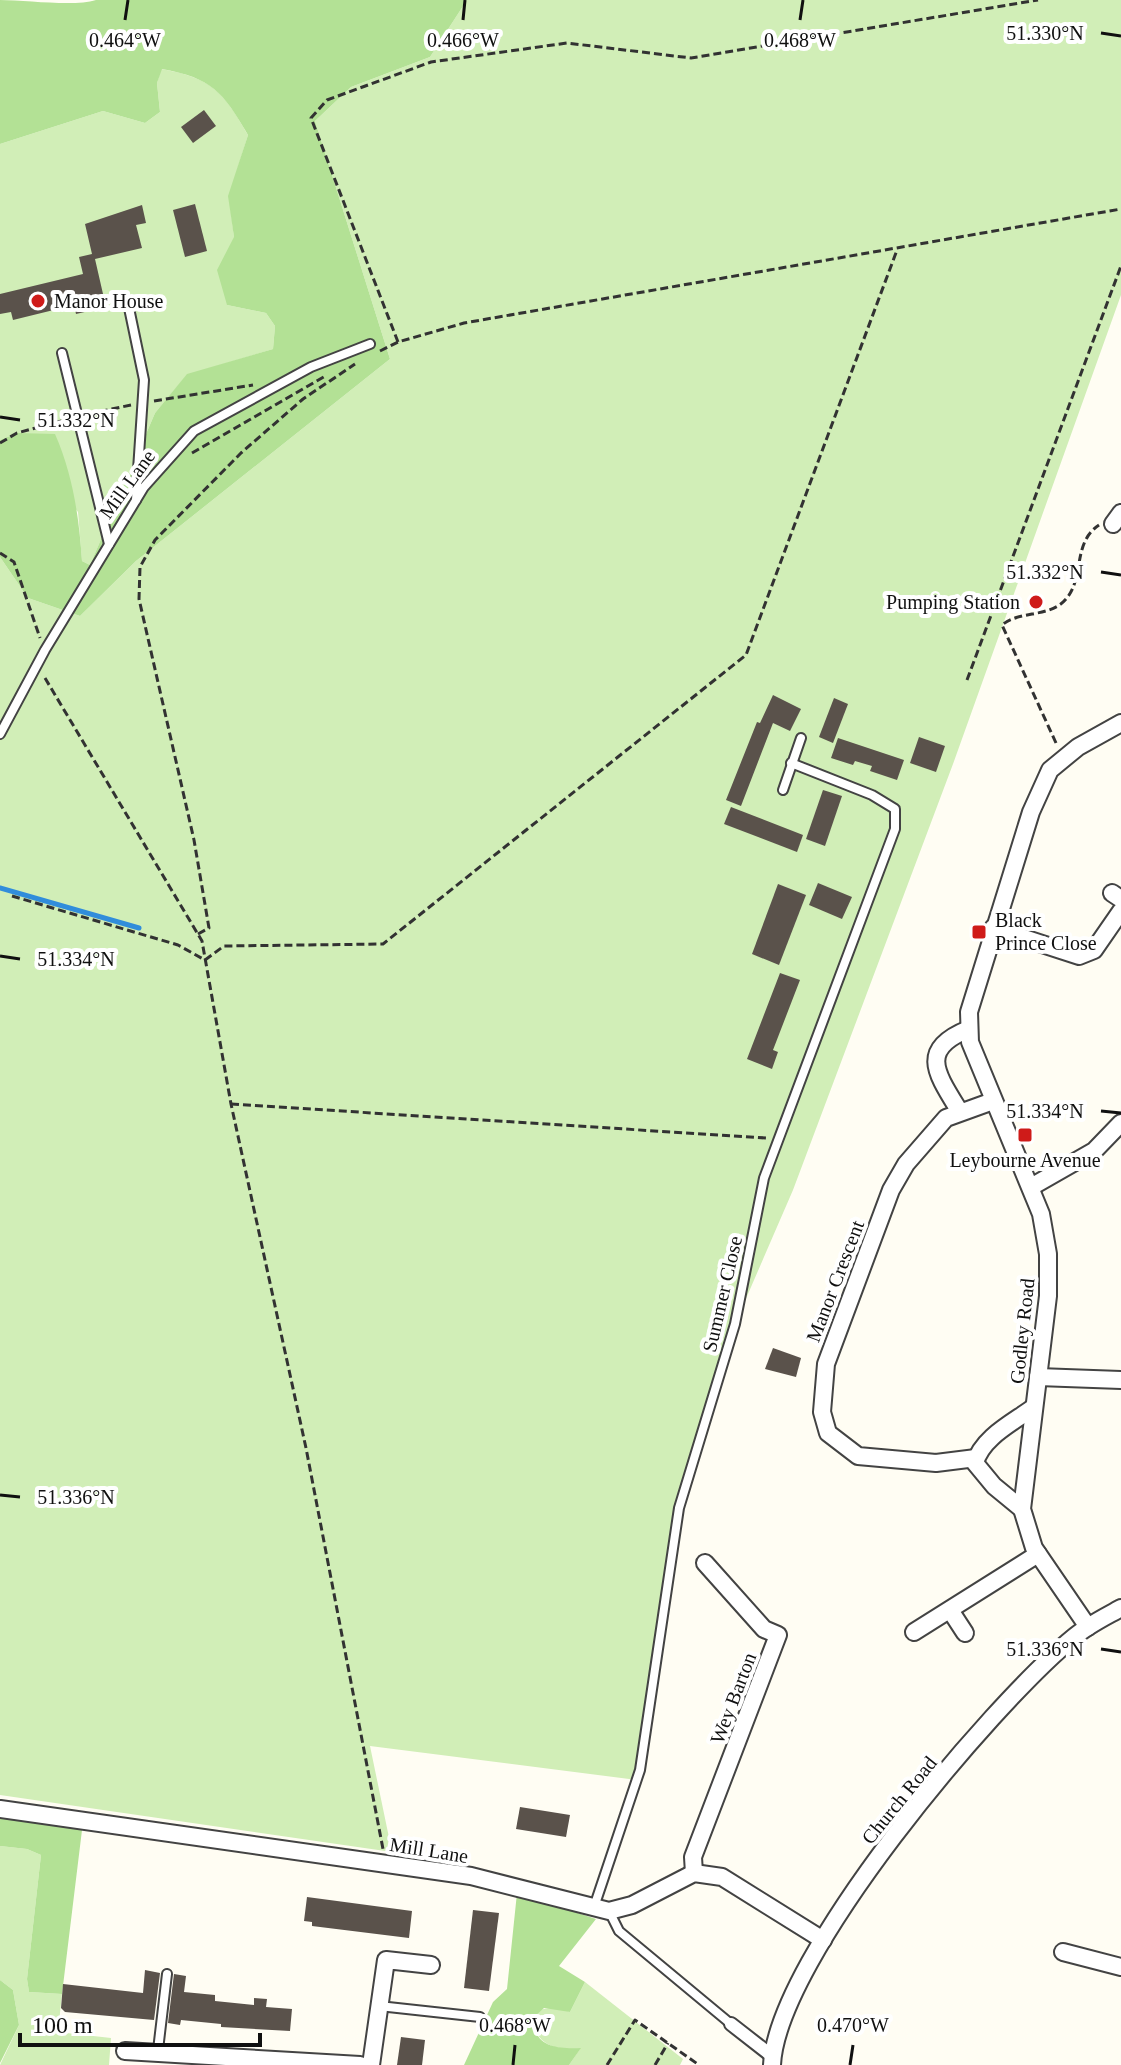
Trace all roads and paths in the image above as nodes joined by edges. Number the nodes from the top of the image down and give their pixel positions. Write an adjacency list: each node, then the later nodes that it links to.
1 (1038, 0): 6 (path)
2 (1121, 209): 3 (path)
3 (897, 248): 6 (path); 26 (path)
4 (1121, 266): 15 (path)
5 (129, 308): 10 (lane)
6 (398, 342): 7 (path); 7 (path)
7 (373, 349): 10 (lane, Mill Lane)
8 (62, 353): 12 (lane)
9 (189, 455): 25 (path)
10 (136, 501): 12 (lane, Mill Lane)
11 (1117, 518): 19 (path)
12 (109, 544): 14 (lane, Mill Lane)
13 (0, 553): 14 (path)
14 (39, 661): 17 (lane, Mill Lane); 25 (path)
15 (967, 680)
16 (1121, 723): 19 (street, Godley Road)
17 (0, 734)
18 (801, 738): 20 (lane)
19 (1063, 757): 24 (street, Godley Road)
20 (791, 763): 21 (lane); 49 (lane, Summer Close)
21 (783, 790)
22 (12, 896): 26 (path)
23 (1121, 911): 24 (street)
24 (993, 928): 27 (street, Godley Road)
25 (198, 934): 26 (path)
26 (205, 960): 29 (path)
27 (969, 1029): 28 (street, Godley Road); 30 (street)
28 (993, 1101): 30 (street, Manor Crescent); 33 (street, Godley Road)
29 (231, 1104): 32 (path); 47 (path)
30 (960, 1112): 37 (street, Manor Crescent)
31 (1121, 1123): 33 (street)
32 (762, 1137)
33 (1031, 1187): 34 (street, Godley Road)
34 (1038, 1377): 35 (street); 36 (street, Godley Road)
35 (1121, 1380)
36 (1034, 1407): 37 (street); 38 (street, Godley Road)
37 (976, 1458): 38 (street)
38 (1022, 1509): 39 (street, Godley Road)
39 (1038, 1554): 42 (street); 43 (street, Godley Road)
40 (705, 1563): 48 (street, Wey Barton)
41 (1121, 1608): 43 (street, Church Road)
42 (950, 1610): 44 (street); 45 (street)
43 (1088, 1627): 50 (street, Church Road)
44 (914, 1632)
45 (965, 1633)
46 (0, 1809): 47 (street, Mill Lane)
47 (384, 1863): 49 (street, Mill Lane)
48 (694, 1873): 49 (street); 50 (street)
49 (601, 1910): 57 (lane)
50 (823, 1940): 61 (street, Church Road)
51 (1063, 1952): 53 (street)
52 (431, 1965): 55 (street)
53 (1121, 1967)
54 (167, 1974): 59 (lane)
55 (379, 2006): 56 (lane); 63 (street)
56 (480, 2017)
57 (731, 2024): 61 (street)
58 (668, 2043): 64 (path); 65 (path); 66 (path)
59 (158, 2050): 60 (street); 62 (street)
60 (125, 2051)
61 (772, 2060)
62 (360, 2065)
63 (371, 2065)
64 (607, 2065)
65 (655, 2065)
66 (699, 2065)

